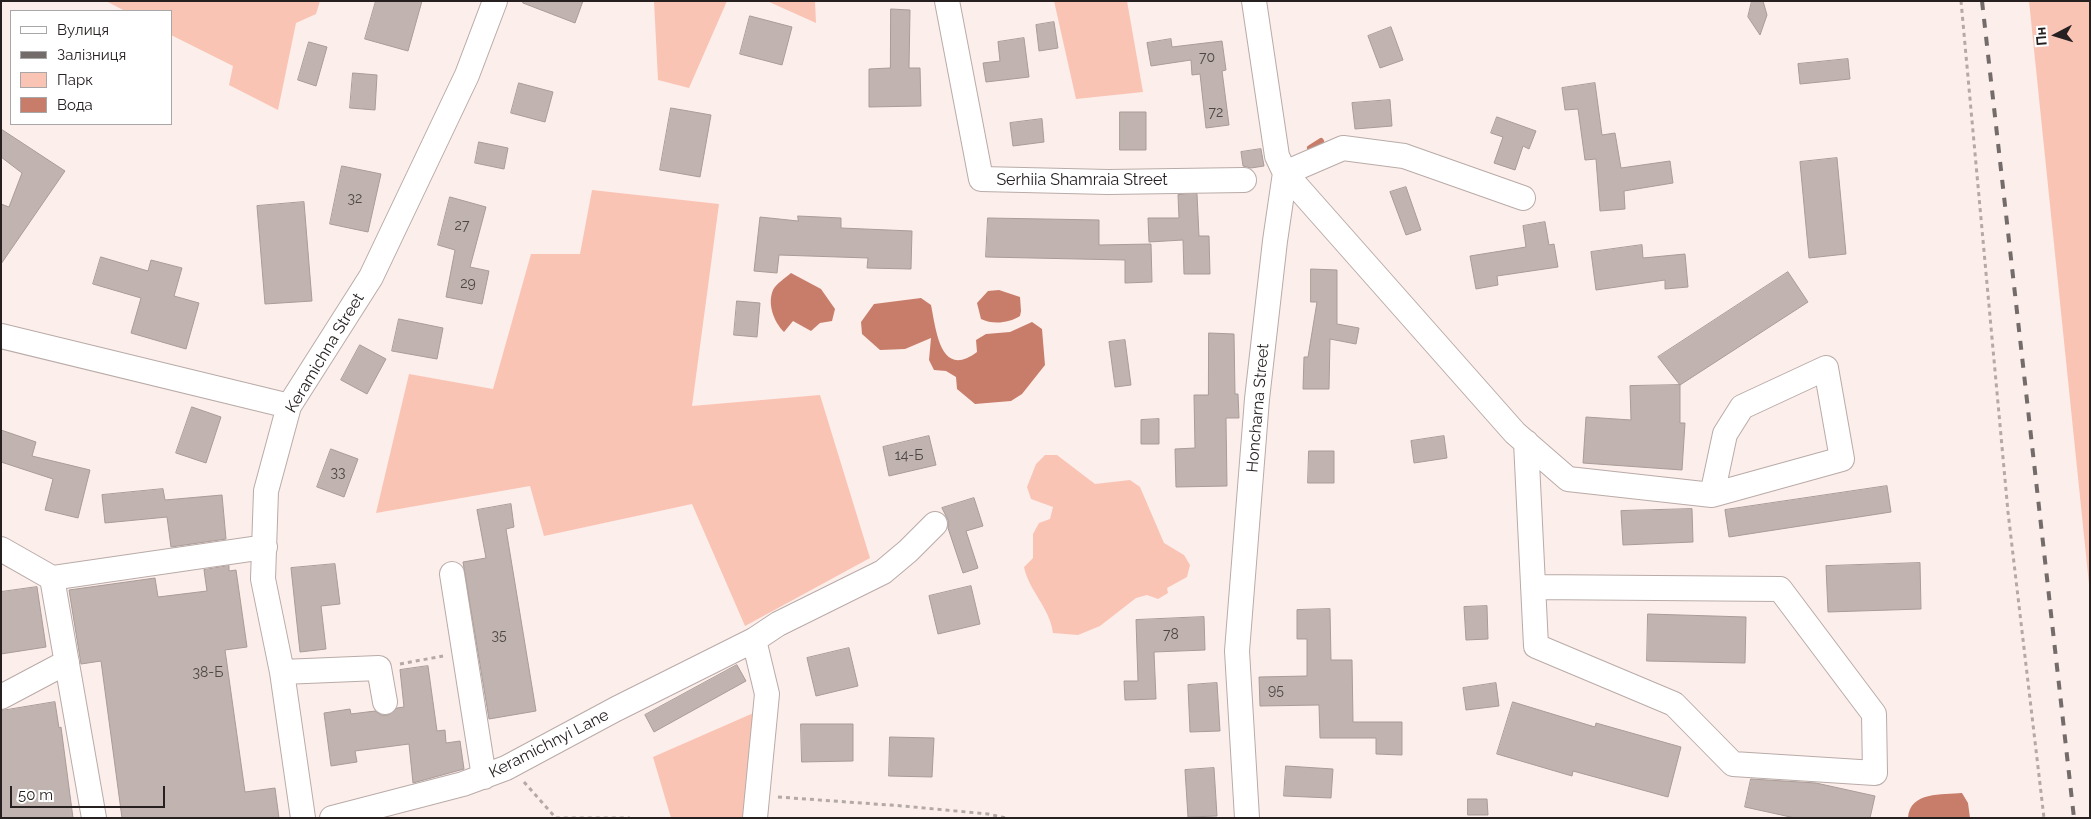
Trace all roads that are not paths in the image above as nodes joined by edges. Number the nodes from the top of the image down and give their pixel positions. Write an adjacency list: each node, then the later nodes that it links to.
1 (495, 1): 8 (street, Keramichna Street)
2 (947, 1): 5 (street, Serhiia Shamraia Street)
3 (1254, 1): 4 (street, Honcharna Street)
4 (1285, 173): 6 (street); 9 (street); 27 (street, Honcharna Street)
5 (1244, 180)
6 (1523, 198)
7 (1, 336): 8 (street)
8 (289, 406): 12 (street, Keramichna Street)
9 (1526, 442): 10 (street); 16 (street)
10 (1712, 495): 10 (street)
11 (935, 524): 17 (street, Keramichnyi Lane)
12 (265, 547): 15 (street); 19 (street, Keramichna Street)
13 (1, 549): 15 (street)
14 (452, 574): 22 (street)
15 (52, 578): 18 (street)
16 (1533, 588): 16 (street)
17 (754, 640): 22 (street, Keramichnyi Lane); 23 (street)
18 (67, 662): 20 (street); 24 (street)
19 (282, 672): 21 (street); 25 (street, Keramichna Street)
20 (1, 697)
21 (385, 702)
22 (484, 777): 26 (street, Keramichnyi Lane)
23 (756, 807)
24 (94, 818)
25 (303, 818)
26 (332, 818)
27 (1247, 818)

